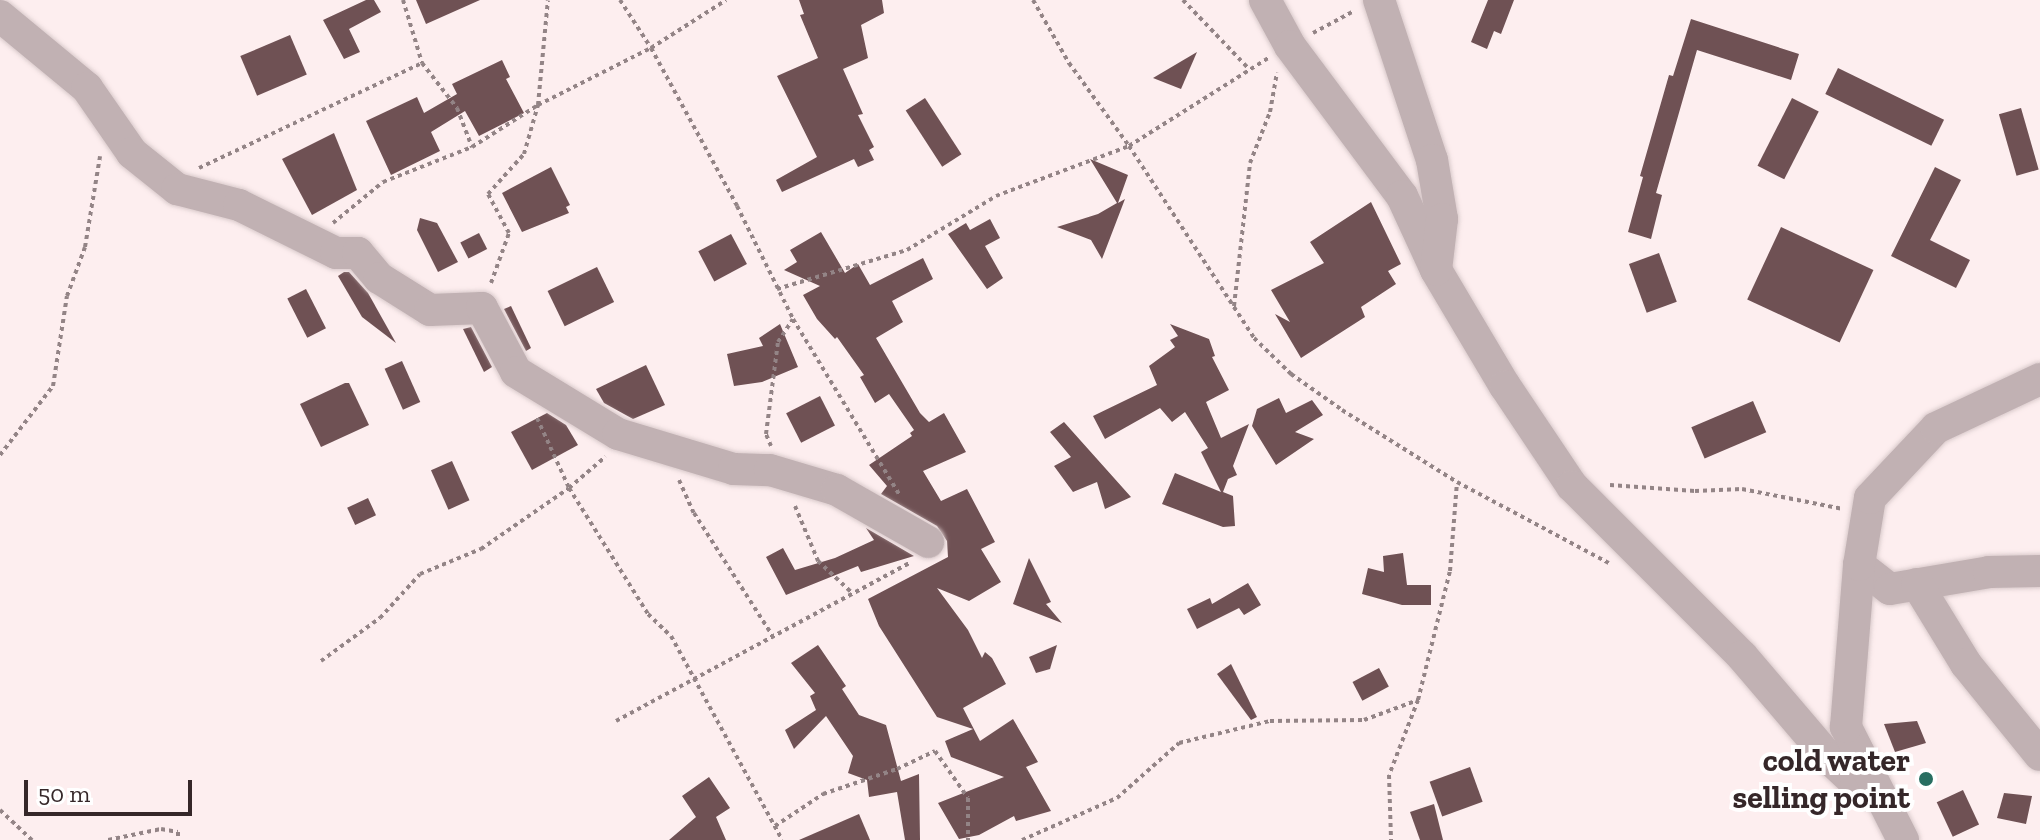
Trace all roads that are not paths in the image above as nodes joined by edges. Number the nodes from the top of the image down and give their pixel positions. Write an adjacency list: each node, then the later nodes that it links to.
1 (1265, 0): 4 (street)
2 (1369, 4): 4 (street)
3 (0, 16): 6 (street)
4 (1436, 270): 11 (street)
5 (2040, 379): 7 (street)
6 (928, 542)
7 (1859, 565): 9 (street); 11 (street)
8 (2040, 571): 9 (street)
9 (1917, 584): 10 (street)
10 (2040, 755)
11 (1882, 799): 12 (street)
12 (1903, 840)

